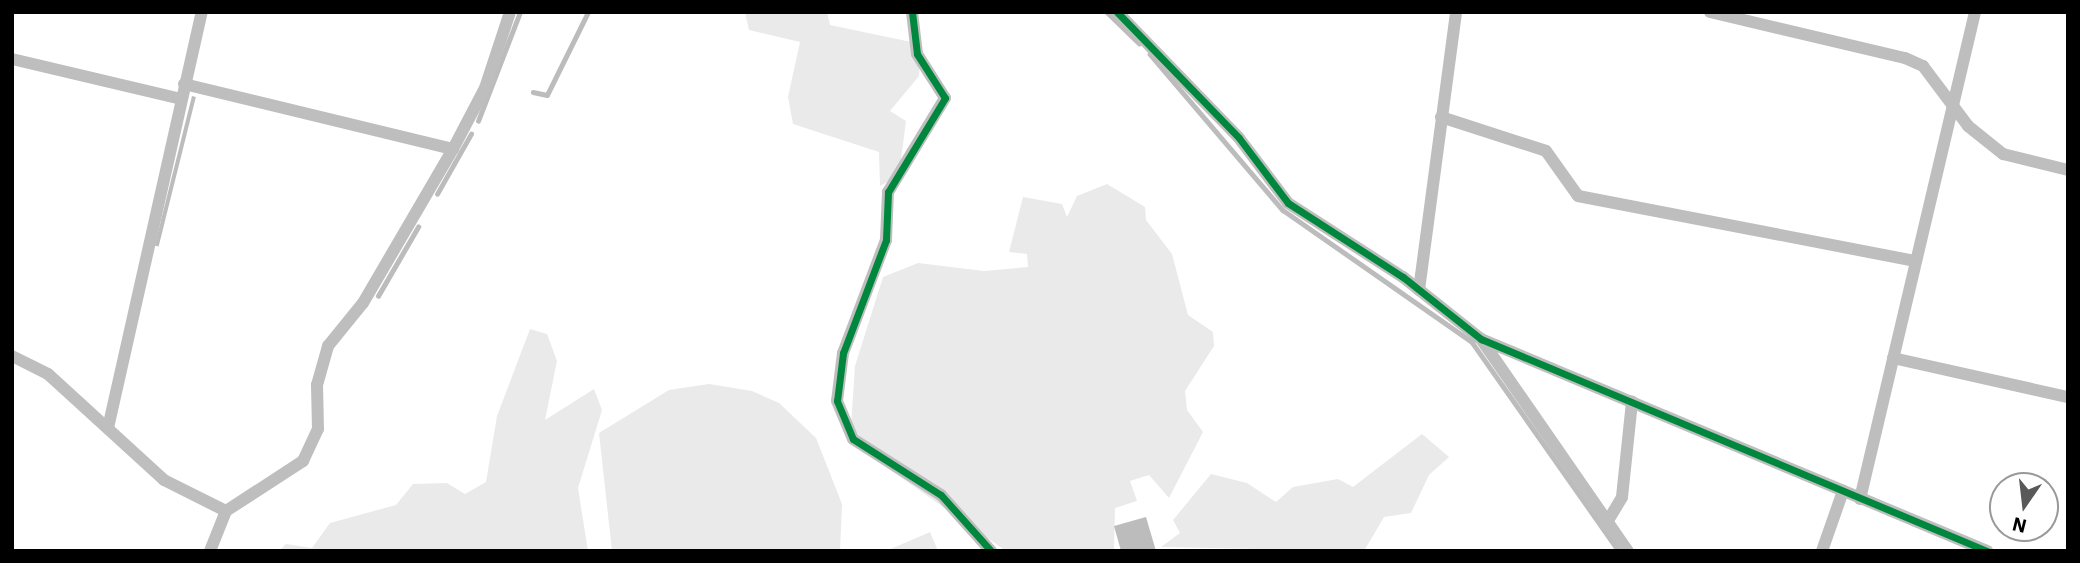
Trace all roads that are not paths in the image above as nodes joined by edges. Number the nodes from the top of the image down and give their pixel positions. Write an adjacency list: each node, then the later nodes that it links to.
1 (202, 12): 9 (street)
2 (510, 12): 13 (street)
3 (912, 12): 28 (street)
4 (1117, 12): 16 (street)
5 (1456, 12): 12 (street)
6 (1710, 12): 11 (street)
7 (1975, 12): 11 (street)
8 (12, 59): 10 (street)
9 (184, 84): 10 (street); 13 (street)
10 (181, 99): 22 (street)
11 (1956, 110): 14 (street); 15 (street)
12 (1441, 117): 15 (street); 16 (street)
13 (453, 149): 25 (street)
14 (2068, 170)
15 (1916, 261): 19 (street)
16 (1419, 290): 17 (street)
17 (1481, 339): 21 (street); 26 (street)
18 (12, 356): 22 (street)
19 (1893, 358): 20 (street); 24 (street)
20 (2068, 397)
21 (1632, 402): 23 (street); 26 (street)
22 (108, 428): 25 (street)
23 (1843, 491): 24 (street); 30 (street)
24 (1860, 499): 31 (street)
25 (226, 511): 27 (street)
26 (1606, 524): 29 (street)
27 (210, 551)
28 (991, 551)
29 (1628, 551)
30 (1822, 551)
31 (1987, 551)

